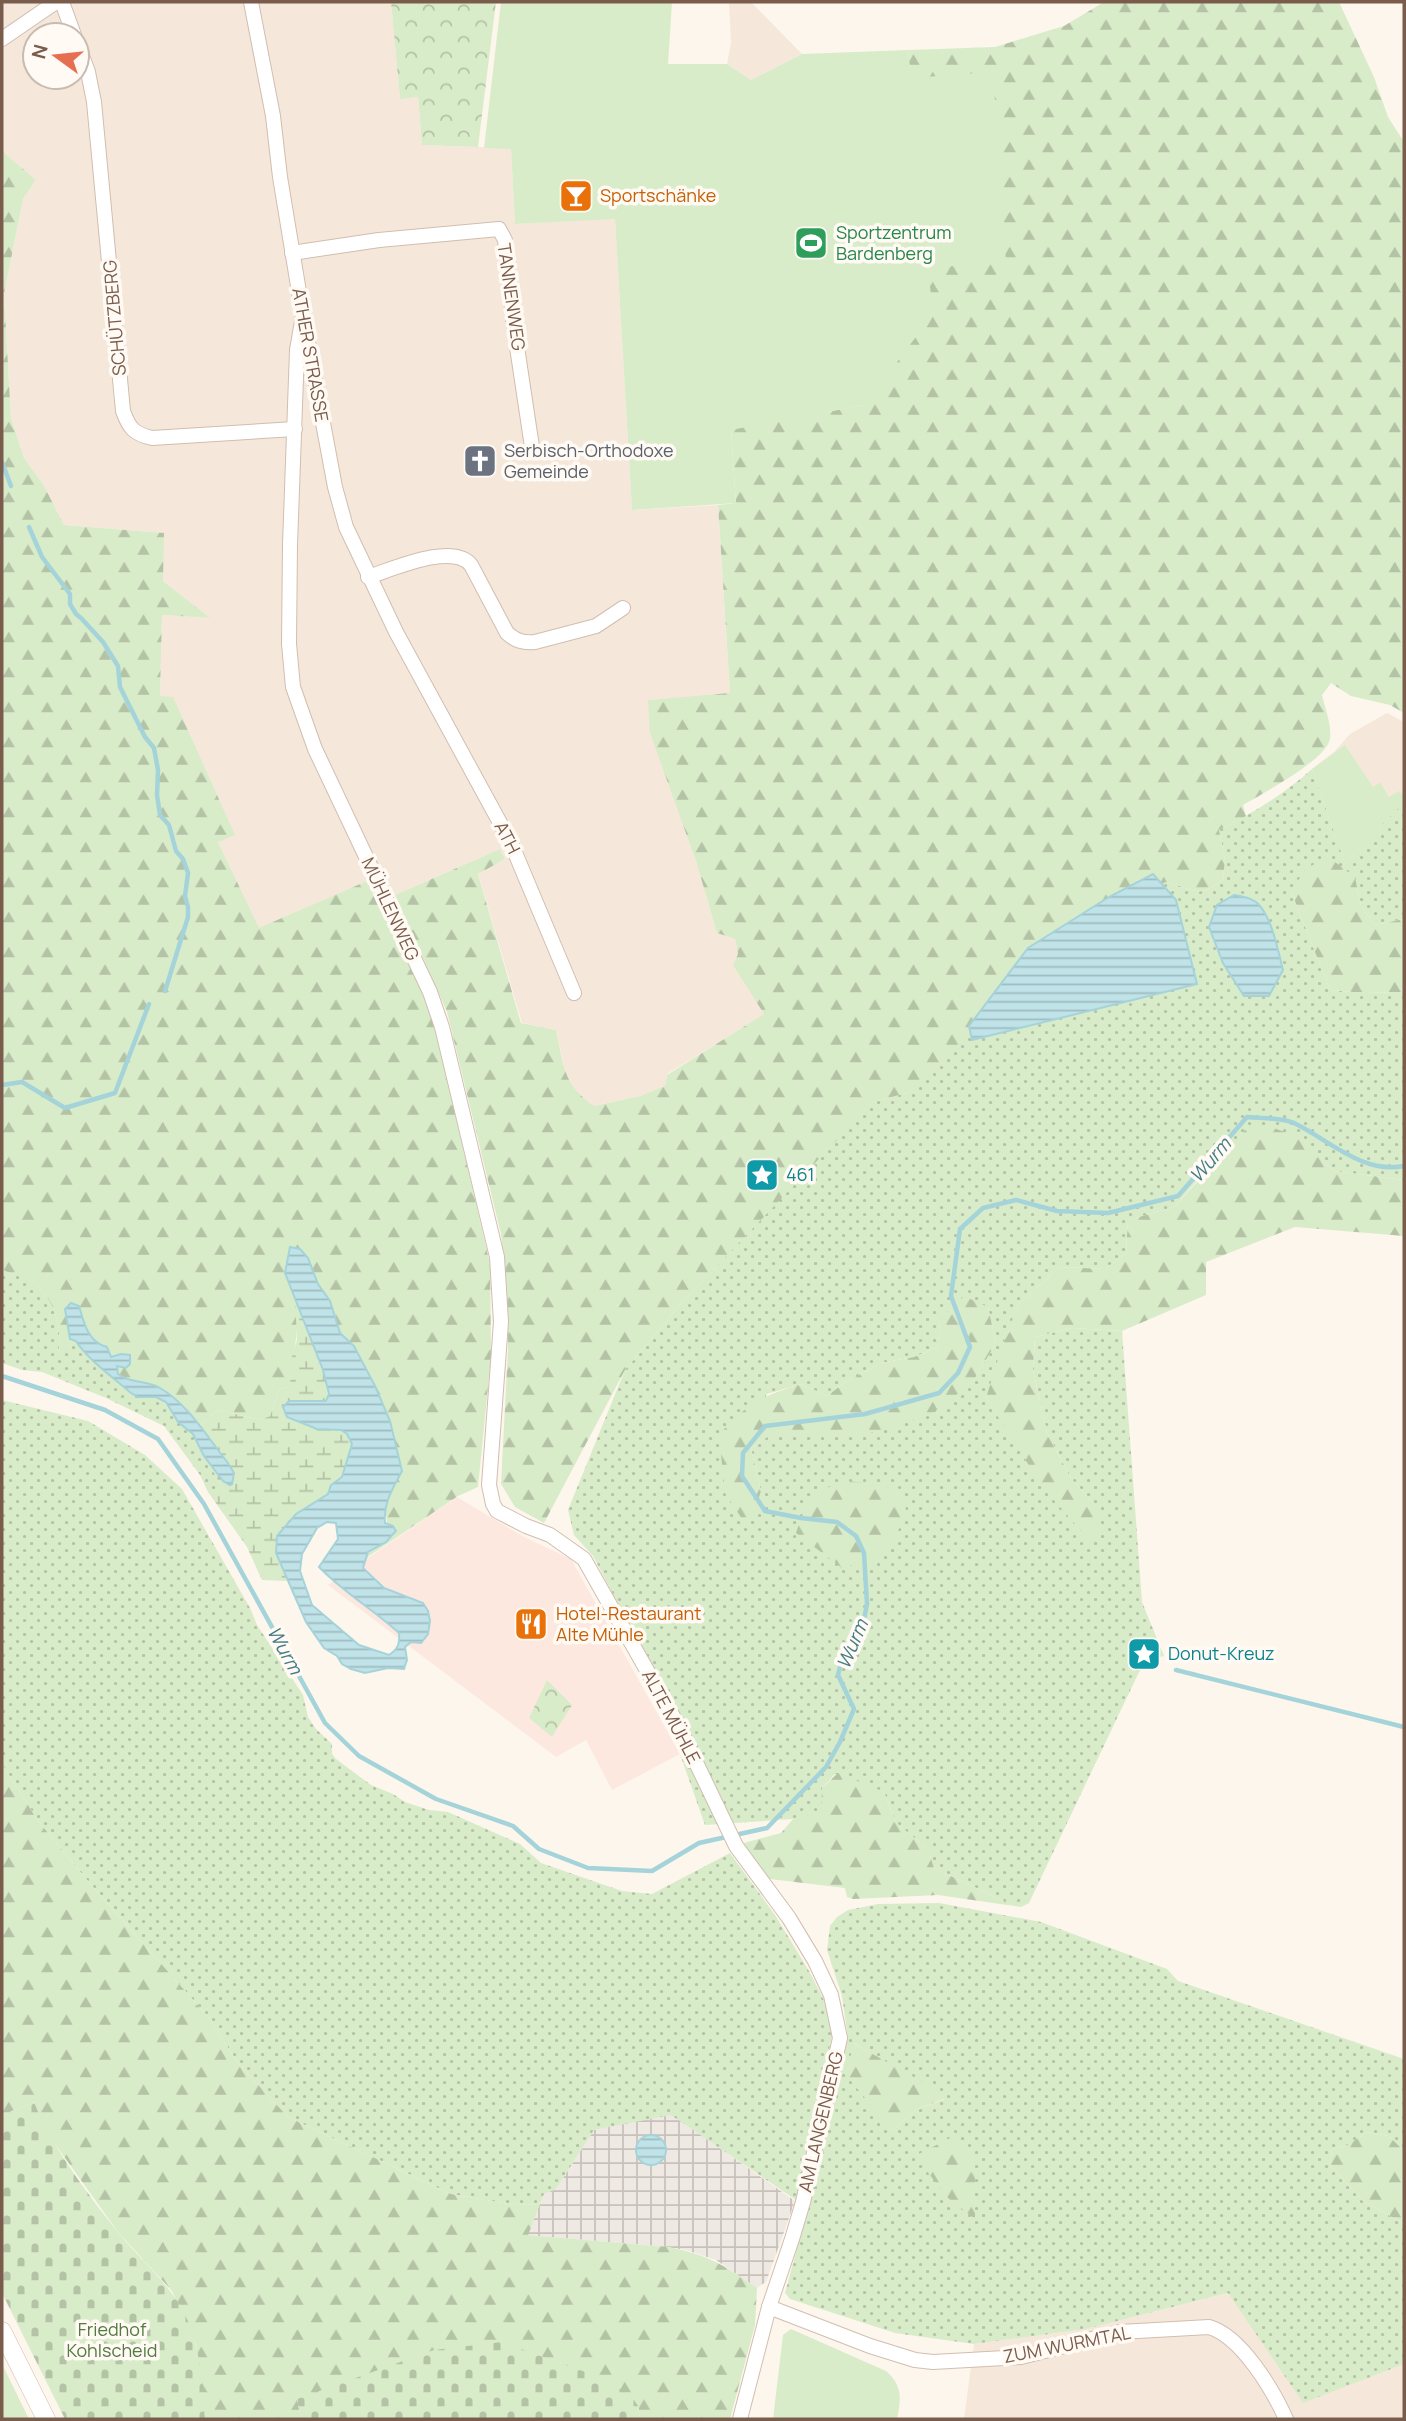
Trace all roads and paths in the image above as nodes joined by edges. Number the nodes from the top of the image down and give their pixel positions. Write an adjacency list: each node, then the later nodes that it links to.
1 (56, 2): 5 (street)
2 (62, 2): 4 (street)
3 (251, 2): 7 (street, ATHER STRASSE)
4 (69, 21)
5 (2, 39)
6 (91, 87): 9 (street, SCHÜTZBERG)
7 (292, 253): 8 (street, ATHER STRASSE); 10 (street, TANNENWEG)
8 (303, 316): 9 (street, MÜHLENWEG); 11 (street, ATHER STRASSE)
9 (295, 429): 15 (street, MÜHLENWEG)
10 (532, 447)
11 (368, 577): 12 (street); 13 (street, ATHER STRASSE)
12 (623, 608)
13 (427, 690): 14 (street, ATH)
14 (574, 993)
15 (492, 1504): 16 (street, ALTE MÜHLE)
16 (736, 1846): 17 (street, AM LANGENBERG)
17 (769, 2307): 20 (street, AM LANGENBERG); 21 (street, ZUM WURMTAL)
18 (2, 2331): 19 (street)
19 (46, 2419)
20 (740, 2419)
21 (1286, 2419)

